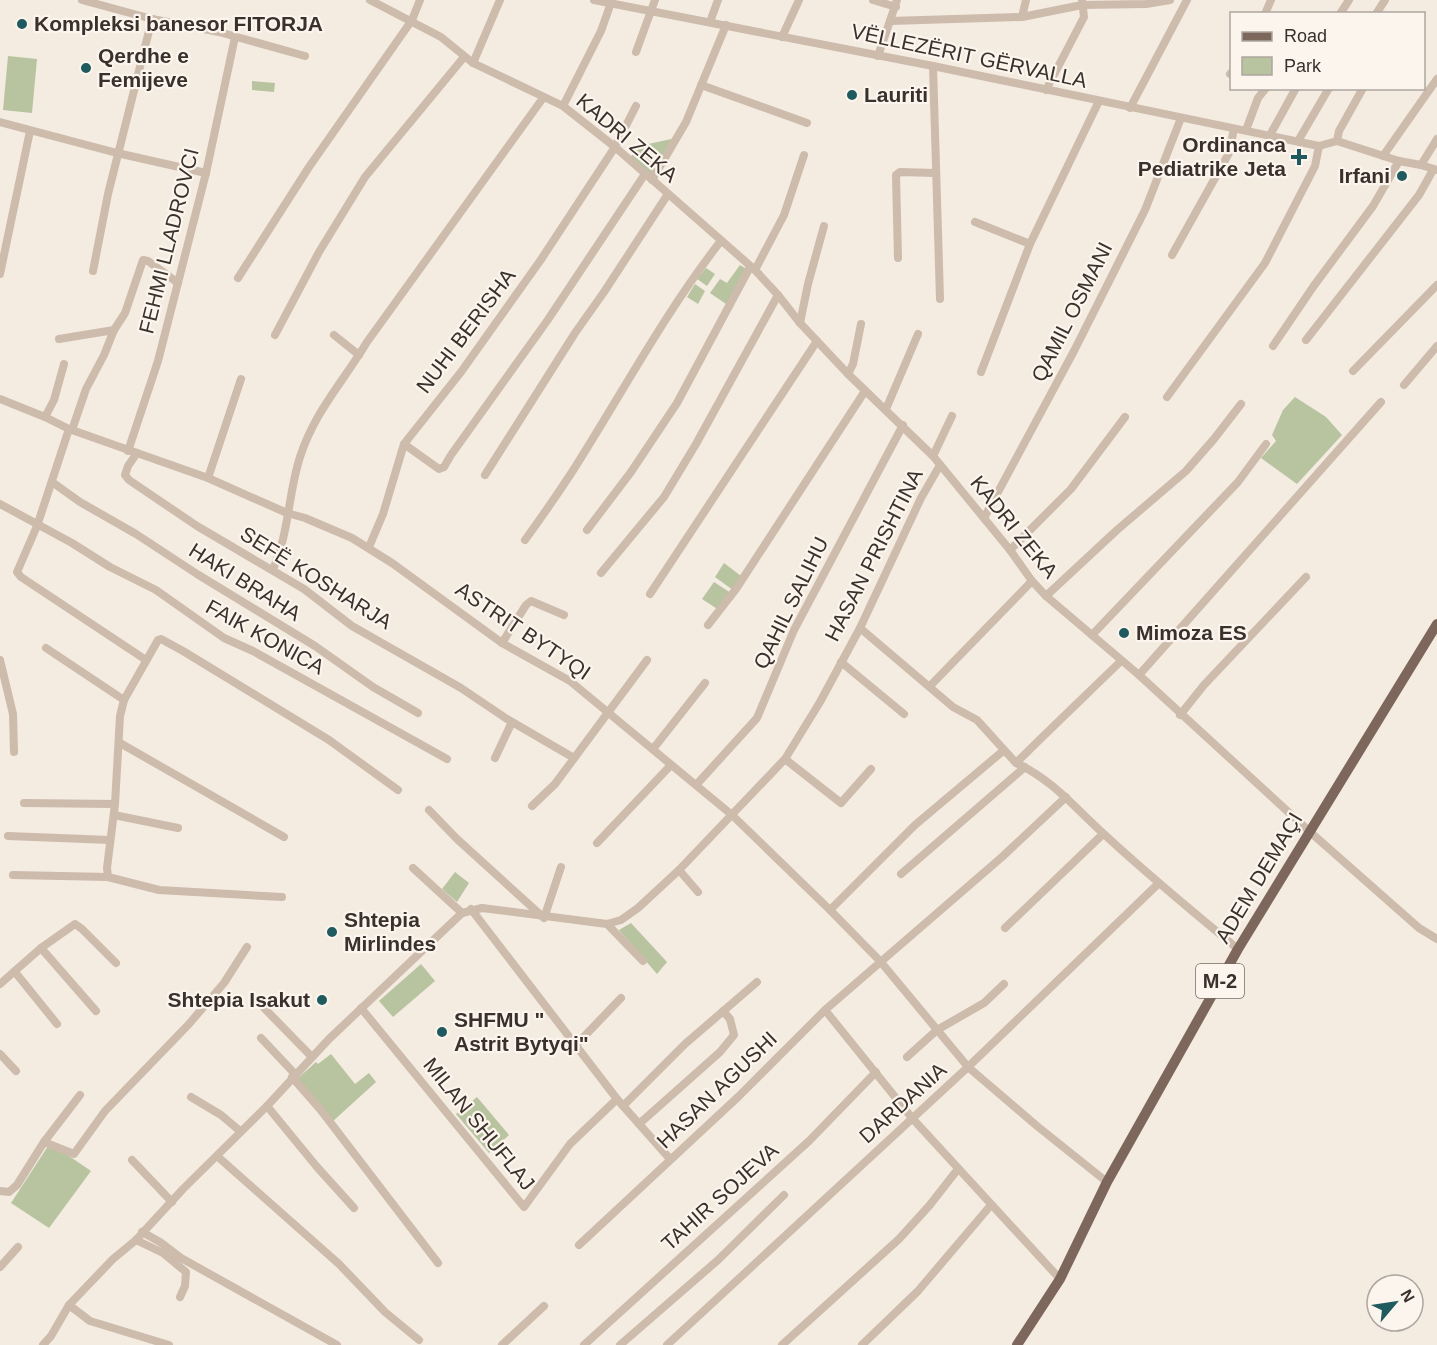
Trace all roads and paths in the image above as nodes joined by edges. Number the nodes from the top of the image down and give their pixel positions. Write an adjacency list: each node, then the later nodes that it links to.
1 (82, 0): 19 (street)
2 (370, 0): 20 (street, KADRI ZEKA)
3 (420, 0): 20 (street)
4 (500, 0): 30 (street)
5 (594, 0): 13 (street, VËLLEZËRIT GËRVALLA)
6 (655, 0): 17 (street)
7 (718, 0): 22 (street)
8 (799, 0): 25 (street)
9 (873, 0): 16 (street)
10 (1026, 0): 18 (street)
11 (1170, 0): 15 (street)
12 (1187, 0): 43 (street)
13 (611, 2): 17 (street, VËLLEZËRIT GËRVALLA); 41 (street)
14 (1082, 2): 15 (street); 18 (street); 34 (street)
15 (1147, 2)
16 (897, 3): 21 (street)
17 (651, 10): 22 (street, VËLLEZËRIT GËRVALLA); 26 (street)
18 (1022, 17): 21 (street)
19 (152, 19): 24 (street); 56 (street)
20 (412, 20): 29 (street, KADRI ZEKA); 75 (street)
21 (890, 21): 28 (street)
22 (710, 22): 23 (street, VËLLEZËRIT GËRVALLA)
23 (726, 25): 25 (street, VËLLEZËRIT GËRVALLA); 33 (street)
24 (235, 37): 27 (street); 63 (street, FEHMI LLADROVCI)
25 (782, 37): 28 (street, VËLLEZËRIT GËRVALLA)
26 (636, 51)
27 (305, 56)
28 (878, 56): 31 (street, VËLLEZËRIT GËRVALLA)
29 (464, 57): 30 (street, KADRI ZEKA); 84 (street)
30 (473, 63): 39 (street, KADRI ZEKA)
31 (933, 66): 34 (street, VËLLEZËRIT GËRVALLA); 62 (street)
32 (1437, 79): 58 (street)
33 (701, 85): 46 (street); 64 (street)
34 (1046, 90): 40 (street, VËLLEZËRIT GËRVALLA)
35 (1264, 90): 48 (street)
36 (1295, 90): 50 (street)
37 (1328, 90): 52 (street)
38 (1362, 90): 53 (street)
39 (543, 98): 41 (street, KADRI ZEKA); 91 (street)
40 (1099, 101): 43 (street, VËLLEZËRIT GËRVALLA); 69 (street)
41 (563, 106): 55 (street, KADRI ZEKA)
42 (636, 106): 55 (street, NUHI BERISHA)
43 (1130, 108): 44 (street, VËLLEZËRIT GËRVALLA)
44 (1181, 118): 47 (street, VËLLEZËRIT GËRVALLA); 119 (street, QAMIL OSMANI)
45 (0, 122): 49 (street)
46 (807, 123)
47 (1234, 129): 48 (street, VËLLEZËRIT GËRVALLA); 70 (street)
48 (1246, 130): 50 (street, VËLLEZËRIT GËRVALLA)
49 (30, 131): 56 (street); 74 (street)
50 (1270, 135): 52 (street, VËLLEZËRIT GËRVALLA)
51 (1437, 139): 60 (street)
52 (1298, 141): 54 (street, VËLLEZËRIT GËRVALLA)
53 (1337, 141): 54 (street, VËLLEZËRIT GËRVALLA); 58 (street)
54 (1319, 146): 99 (street)
55 (615, 147): 64 (street, KADRI ZEKA); 109 (street, NUHI BERISHA)
56 (117, 153): 63 (street); 73 (street)
57 (804, 155): 72 (street)
58 (1383, 156): 59 (street)
59 (1399, 161): 60 (street); 89 (street)
60 (1421, 165): 61 (street)
61 (1435, 170): 87 (street)
62 (935, 172): 71 (street); 79 (street)
63 (206, 173): 76 (street, FEHMI LLADROVCI)
64 (649, 177): 65 (street, KADRI ZEKA); 109 (street)
65 (668, 194): 68 (street, KADRI ZEKA); 114 (street)
66 (975, 222): 69 (street)
67 (824, 226): 80 (street)
68 (720, 242): 72 (street, KADRI ZEKA); 122 (street)
69 (1030, 244): 94 (street)
70 (1172, 255)
71 (898, 258)
72 (752, 268): 78 (street, KADRI ZEKA); 121 (street)
73 (93, 271)
74 (0, 274)
75 (238, 278)
76 (178, 283): 82 (street); 111 (street, FEHMI LLADROVCI)
77 (1437, 285): 93 (street)
78 (778, 295): 80 (street, KADRI ZEKA); 126 (street)
79 (940, 299)
80 (800, 323): 88 (street, KADRI ZEKA)
81 (861, 324): 95 (street)
82 (114, 330): 86 (street); 108 (street)
83 (918, 334): 103 (street)
84 (275, 335)
85 (334, 335): 91 (street)
86 (59, 339)
87 (1306, 340)
88 (817, 341): 95 (street, KADRI ZEKA); 129 (street)
89 (1273, 346)
90 (1437, 346): 97 (street)
91 (359, 355): 118 (street)
92 (64, 364): 105 (street)
93 (1353, 371)
94 (981, 372)
95 (848, 374): 98 (street, KADRI ZEKA)
96 (241, 379): 115 (street)
97 (1404, 385)
98 (865, 391): 103 (street, KADRI ZEKA); 133 (street)
99 (1167, 397)
100 (0, 399): 105 (street, ASTRIT BYTYQI)
101 (1381, 402): 143 (street)
102 (1241, 404): 130 (street)
103 (886, 409): 107 (street, KADRI ZEKA)
104 (952, 416): 112 (street)
105 (45, 417): 108 (street, ASTRIT BYTYQI)
106 (1125, 417): 124 (street)
107 (903, 425): 112 (street, KADRI ZEKA); 163 (street, QAHIL SALIHU)
108 (71, 430): 111 (street, ASTRIT BYTYQI); 116 (street)
109 (404, 444): 123 (street, NUHI BERISHA)
110 (1266, 444): 135 (street)
111 (133, 452): 115 (street, ASTRIT BYTYQI); 125 (street, SEFË KOSHARJA)
112 (933, 456): 113 (street, KADRI ZEKA)
113 (940, 465): 119 (street, KADRI ZEKA); 134 (street, HASAN PRISHTINA)
114 (485, 476)
115 (208, 478): 118 (street, ASTRIT BYTYQI)
116 (52, 482): 120 (street); 148 (street, HAKI BRAHA)
117 (0, 504): 120 (street, FAIK KONICA)
118 (287, 513): 123 (street, ASTRIT BYTYQI); 125 (street)
119 (984, 518): 124 (street, KADRI ZEKA)
120 (37, 526): 139 (street); 158 (street, FAIK KONICA)
121 (587, 530)
122 (525, 540)
123 (369, 547): 136 (street, ASTRIT BYTYQI)
124 (1010, 550): 128 (street, KADRI ZEKA)
125 (273, 569): 151 (street, SEFË KOSHARJA)
126 (601, 573)
127 (1306, 577): 150 (street)
128 (1032, 581): 130 (street, KADRI ZEKA); 145 (street)
129 (650, 594)
130 (1046, 596): 135 (street, KADRI ZEKA)
131 (564, 615): 136 (street)
132 (1437, 624): 173 (main road, ADEM DEMAÇI / M-2)
133 (708, 625)
134 (860, 628): 142 (street, HASAN PRISHTINA); 145 (street)
135 (1092, 635): 141 (street, KADRI ZEKA)
136 (502, 643): 147 (street, ASTRIT BYTYQI)
137 (46, 648): 146 (street)
138 (0, 660): 155 (street)
139 (146, 660): 146 (street); 164 (street)
140 (646, 660): 147 (street)
141 (1121, 661): 143 (street, KADRI ZEKA); 161 (street)
142 (841, 662): 149 (street, HASAN PRISHTINA); 159 (street, HASAN PRISHTINA)
143 (1138, 675): 150 (street, KADRI ZEKA)
144 (705, 683): 153 (street)
145 (930, 686): 154 (street)
146 (124, 700): 152 (street)
147 (607, 711): 153 (street, ASTRIT BYTYQI); 157 (street)
148 (417, 712)
149 (904, 714)
150 (1180, 715): 173 (street, KADRI ZEKA)
151 (512, 722): 156 (street); 157 (street, SEFË KOSHARJA)
152 (120, 743): 167 (street); 176 (street)
153 (653, 749): 160 (street, ASTRIT BYTYQI)
154 (1003, 751): 161 (street); 188 (street)
155 (14, 752)
156 (495, 758)
157 (574, 758): 168 (street)
158 (447, 759)
159 (785, 759): 162 (street); 171 (street, HASAN PRISHTINA)
160 (671, 765): 163 (street, ASTRIT BYTYQI); 178 (street)
161 (1020, 765): 165 (street); 182 (street)
162 (871, 769)
163 (697, 784): 171 (street, ASTRIT BYTYQI)
164 (398, 790)
165 (1066, 797): 174 (street); 198 (street, HASAN AGUSHI)
166 (24, 803): 167 (street)
167 (115, 804): 170 (street)
168 (532, 806)
169 (429, 810): 190 (street)
170 (114, 815): 172 (street); 177 (street)
171 (732, 815): 181 (street, HASAN PRISHTINA); 188 (street, ASTRIT BYTYQI)
172 (178, 828)
173 (1309, 831): 193 (street, KADRI ZEKA); 196 (main road, ADEM DEMAÇI / M-2)
174 (1103, 834): 185 (street); 192 (street)
175 (8, 836): 177 (street)
176 (284, 837)
177 (110, 840): 184 (street)
178 (597, 843)
179 (561, 867): 190 (street)
180 (412, 868): 189 (street)
181 (679, 870): 186 (street); 191 (street, HASAN PRISHTINA)
182 (901, 874)
183 (13, 875): 184 (street)
184 (108, 877): 187 (street)
185 (1159, 883): 196 (street); 217 (street, DARDANIA)
186 (698, 892)
187 (282, 897)
188 (830, 910): 198 (street, ASTRIT BYTYQI)
189 (467, 911): 190 (street); 206 (street); 213 (street)
190 (544, 918): 191 (street)
191 (607, 924): 197 (street)
192 (1005, 928)
193 (1437, 939)
194 (248, 947): 229 (street)
195 (41, 948): 199 (street); 200 (street); 208 (street)
196 (1238, 949): 234 (main road, ADEM DEMAÇI / M-2)
197 (643, 961)
198 (880, 962): 207 (street, HASAN AGUSHI); 211 (street, ASTRIT BYTYQI)
199 (116, 963)
200 (15, 972): 202 (street); 210 (street)
201 (757, 982): 209 (street)
202 (0, 984)
203 (1004, 984): 211 (street)
204 (621, 998): 213 (street)
205 (264, 1008): 215 (street)
206 (360, 1008): 215 (street); 223 (street, MILAN SHUFLAJ)
207 (825, 1010): 219 (street); 231 (street, HASAN AGUSHI)
208 (96, 1011)
209 (723, 1011): 225 (street); 227 (street)
210 (57, 1024)
211 (937, 1030): 216 (street); 217 (street, ASTRIT BYTYQI)
212 (261, 1038): 220 (street)
213 (576, 1045): 223 (street)
214 (0, 1054): 218 (street)
215 (311, 1056): 220 (street)
216 (907, 1057)
217 (968, 1067): 226 (street, DARDANIA); 234 (street, ASTRIT BYTYQI)
218 (16, 1071)
219 (876, 1072): 226 (street); 255 (street, TAHIR SOJEVA)
220 (293, 1076): 224 (street); 244 (street)
221 (80, 1095): 229 (street)
222 (191, 1097): 228 (street)
223 (617, 1099): 225 (street)
224 (267, 1106): 228 (street); 239 (street)
225 (623, 1106): 227 (street)
226 (912, 1118): 233 (street); 257 (street, DARDANIA)
227 (639, 1124): 231 (street)
228 (240, 1131): 230 (street)
229 (44, 1142): 235 (street)
230 (217, 1156): 237 (street); 250 (street)
231 (670, 1159): 242 (street, HASAN AGUSHI)
232 (132, 1160): 237 (street)
233 (958, 1169): 238 (street); 258 (street)
234 (1107, 1182): 246 (main road, ADEM DEMAÇI / M-2)
235 (0, 1191)
236 (784, 1195): 256 (street)
237 (172, 1202): 240 (street)
238 (991, 1205): 246 (street); 259 (street)
239 (354, 1208)
240 (142, 1232): 241 (street); 253 (street)
241 (136, 1239): 247 (street); 248 (street)
242 (579, 1245)
243 (18, 1247): 245 (street)
244 (438, 1263)
245 (0, 1267)
246 (1060, 1279): 260 (main road, ADEM DEMAÇI / M-2)
247 (180, 1297)
248 (69, 1305): 251 (street); 252 (street)
249 (544, 1306): 254 (street)
250 (419, 1340)
251 (43, 1345)
252 (169, 1345)
253 (337, 1345)
254 (502, 1345)
255 (584, 1345)
256 (620, 1345)
257 (667, 1345)
258 (782, 1345)
259 (862, 1345)
260 (1017, 1345)

